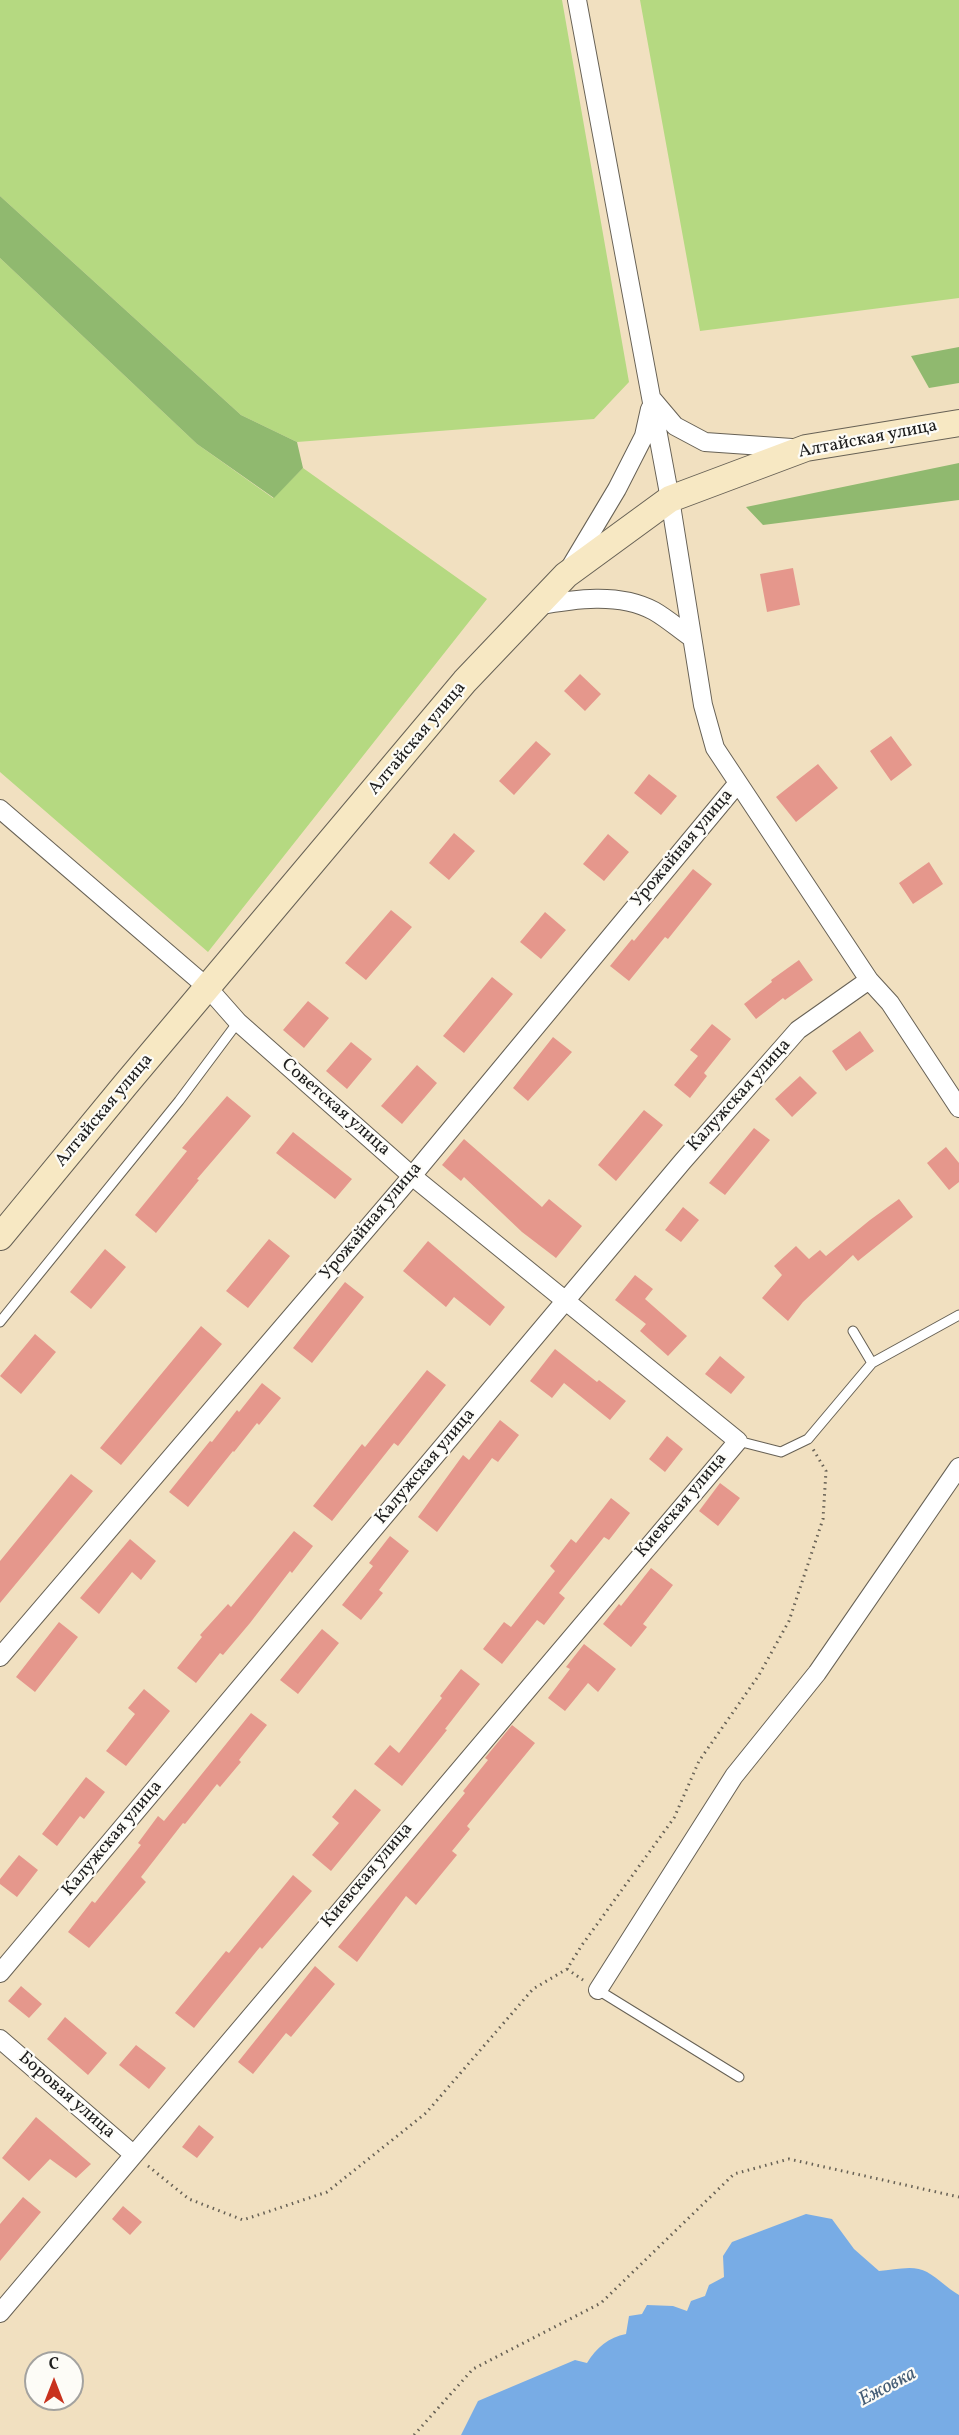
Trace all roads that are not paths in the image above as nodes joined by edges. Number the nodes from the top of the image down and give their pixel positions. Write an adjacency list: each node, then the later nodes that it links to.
1 (577, 0): 2 (street)
2 (652, 399): 4 (street); 5 (street); 6 (street)
3 (959, 423): 4 (main road, Алтайская улица)
4 (806, 448): 5 (main road, Алтайская улица)
5 (670, 499): 6 (main road, Алтайская улица); 8 (street)
6 (566, 575): 7 (main road, Алтайская улица)
7 (536, 606): 8 (street); 12 (main road, Алтайская улица)
8 (692, 638): 9 (street)
9 (738, 783): 11 (street); 15 (street, Урожайная улица)
10 (0, 809): 12 (street, Советская улица)
11 (869, 980): 14 (street); 17 (street, Калужская улица)
12 (208, 988): 13 (street, Советская улица); 16 (main road, Алтайская улица)
13 (238, 1022): 15 (street, Советская улица); 19 (lane)
14 (959, 1108)
15 (412, 1176): 17 (street, Советская улица); 24 (street, Урожайная улица)
16 (0, 1237)
17 (565, 1302): 22 (street, Советская улица); 25 (street, Калужская улица)
18 (959, 1315): 21 (lane)
19 (0, 1322)
20 (853, 1331): 21 (lane)
21 (872, 1363): 22 (lane)
22 (738, 1440): 29 (street, Киевская улица)
23 (959, 1467): 26 (street)
24 (0, 1657)
25 (0, 1973)
26 (598, 1990): 28 (lane)
27 (0, 2039): 29 (street, Боровая улица)
28 (739, 2077)
29 (133, 2154): 30 (street, Киевская улица)
30 (0, 2313)

